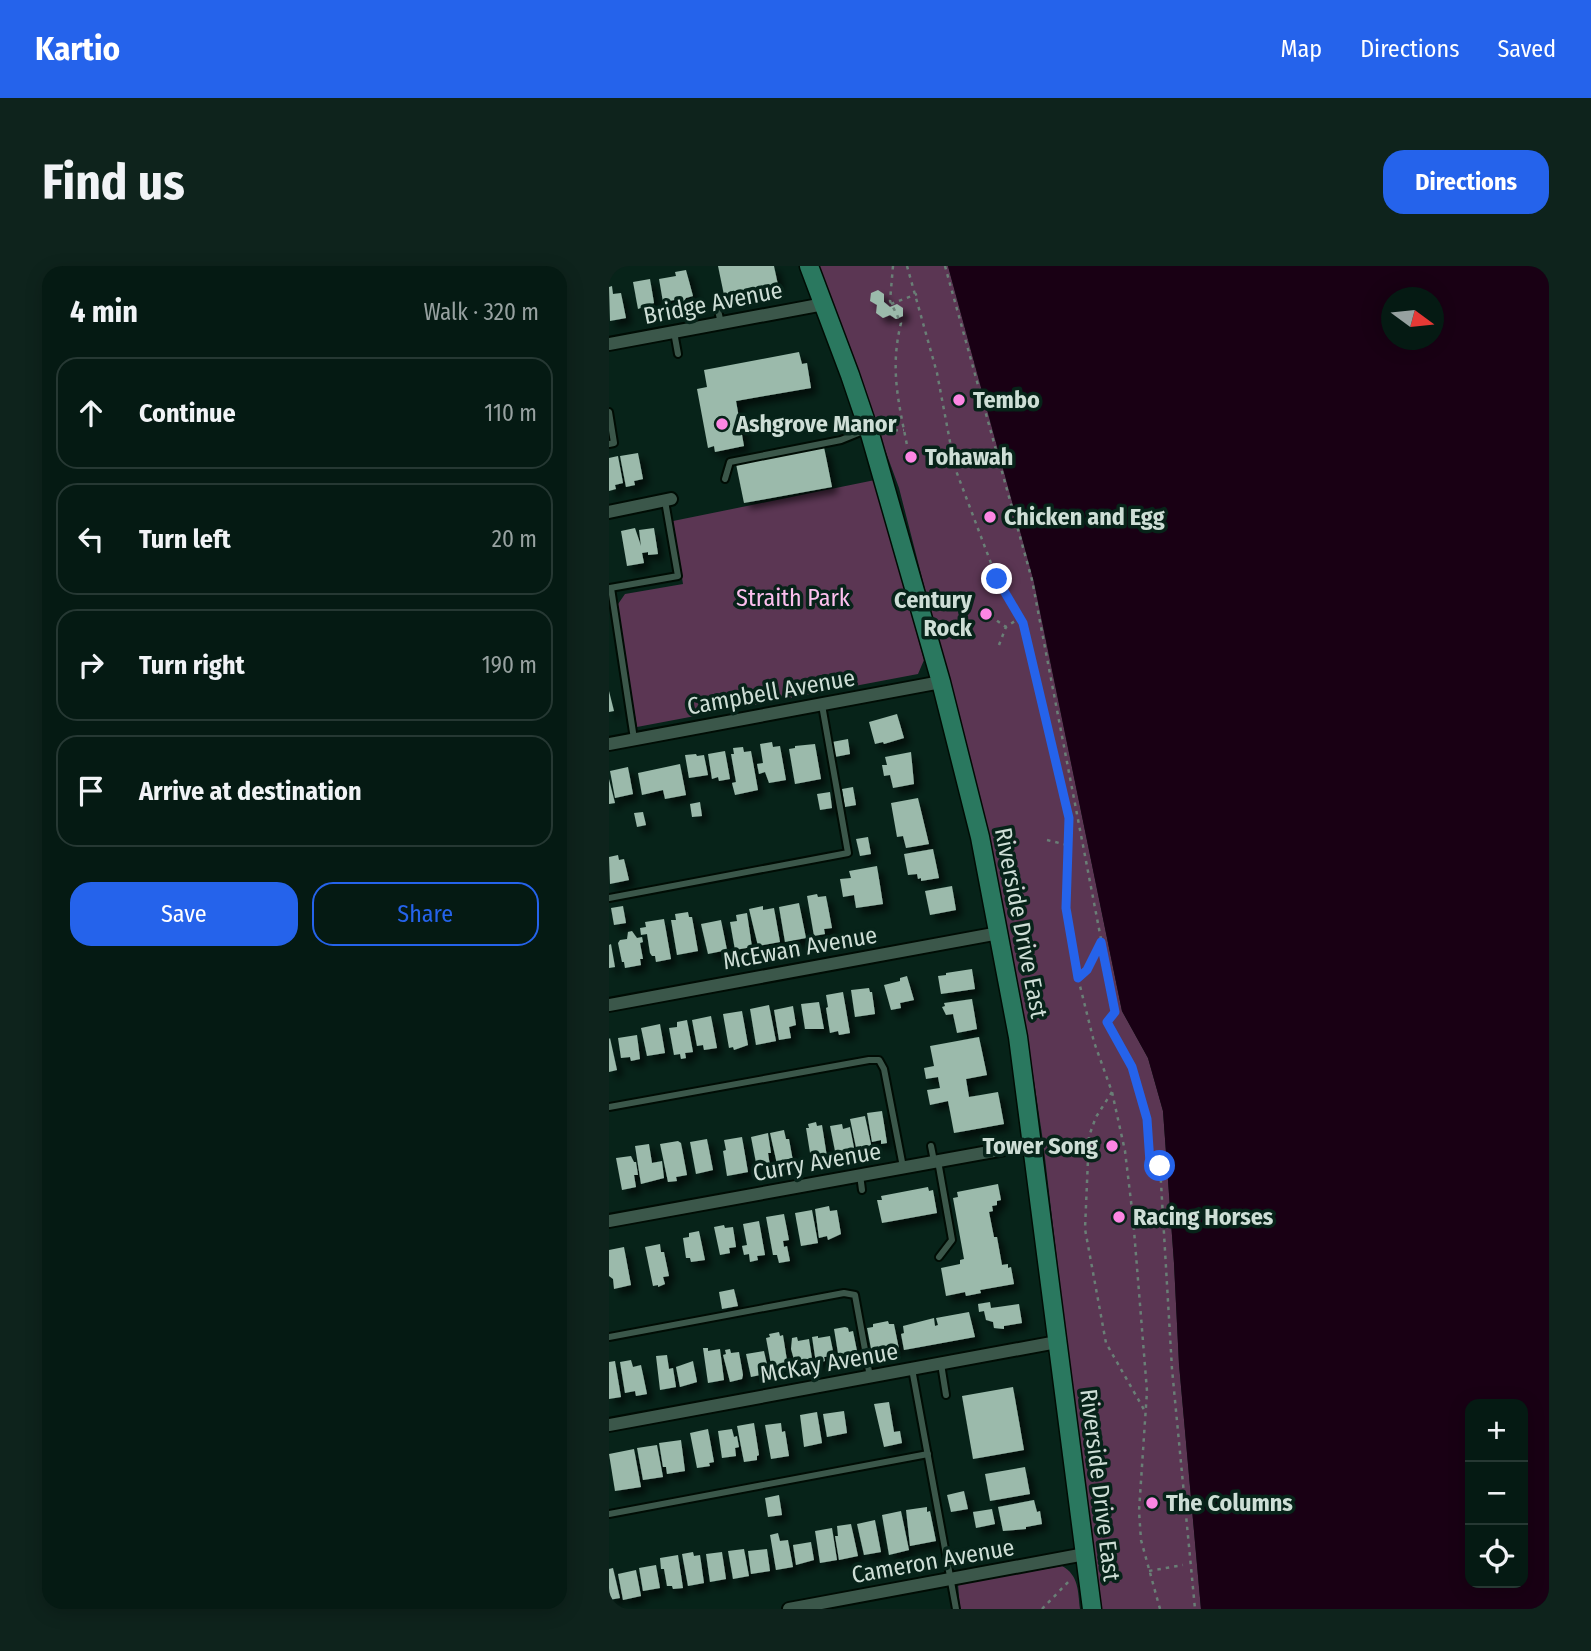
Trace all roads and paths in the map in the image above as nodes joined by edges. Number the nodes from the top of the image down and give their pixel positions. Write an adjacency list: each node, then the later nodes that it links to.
1 (809, 266): 7 (main road, Riverside Drive East)
2 (893, 266): 8 (path)
3 (907, 266): 5 (path)
4 (945, 266): 34 (path)
5 (916, 294): 8 (path); 23 (path)
6 (716, 302): 9 (lane)
7 (824, 303): 9 (street, Bridge Avenue); 14 (main road, Riverside Drive East)
8 (891, 304): 15 (path)
9 (721, 323): 10 (street, Bridge Avenue)
10 (674, 332): 11 (street, Bridge Avenue); 12 (lane)
11 (609, 344)
12 (678, 354)
13 (609, 412): 16 (lane)
14 (876, 430): 15 (path); 18 (lane); 26 (main road, Riverside Drive East)
15 (904, 430): 17 (path)
16 (609, 444)
17 (907, 445)
18 (725, 479)
19 (672, 498): 20 (street); 21 (lane)
20 (609, 512)
21 (610, 588): 28 (lane)
22 (989, 617): 24 (path)
23 (1021, 617): 24 (path); 31 (path)
24 (1006, 627): 25 (path)
25 (999, 645)
26 (941, 682): 27 (street, Campbell Avenue); 33 (main road, Riverside Drive East)
27 (822, 704): 28 (street, Campbell Avenue); 32 (lane)
28 (634, 739): 29 (street, Campbell Avenue)
29 (609, 744)
30 (1048, 840): 31 (path)
31 (1067, 845): 35 (path)
32 (609, 898)
33 (999, 933): 36 (street, McEwan Avenue); 39 (main road, Riverside Drive East)
34 (1101, 942): 35 (path); 67 (path)
35 (1078, 978): 37 (path)
36 (609, 1005)
37 (1112, 1091): 53 (path); 53 (path)
38 (609, 1107): 42 (lane)
39 (1032, 1144): 41 (street, Curry Avenue); 48 (main road, Riverside Drive East)
40 (931, 1146): 41 (lane)
41 (936, 1162): 42 (street, Curry Avenue); 46 (lane)
42 (903, 1167): 43 (street, Curry Avenue)
43 (860, 1175): 44 (lane); 45 (street, Curry Avenue)
44 (862, 1190)
45 (609, 1221)
46 (939, 1257)
47 (609, 1337): 51 (lane)
48 (1057, 1342): 49 (street, McKay Avenue); 57 (main road, Riverside Drive East)
49 (941, 1364): 50 (street, McKay Avenue); 52 (lane)
50 (912, 1369): 51 (street, McKay Avenue); 55 (lane)
51 (870, 1377): 54 (street, McKay Avenue)
52 (946, 1395)
53 (1146, 1413): 59 (path)
54 (609, 1425)
55 (928, 1454): 56 (lane); 60 (lane)
56 (609, 1514)
57 (1084, 1554): 60 (street, Cameron Avenue); 65 (main road, Riverside Drive East)
58 (1183, 1565): 59 (path)
59 (1149, 1571): 66 (path)
60 (951, 1579): 62 (street, Cameron Avenue); 63 (lane)
61 (1071, 1581): 64 (path)
62 (789, 1609)
63 (956, 1609)
64 (1042, 1609)
65 (1092, 1609)
66 (1160, 1609)
67 (1195, 1609)

